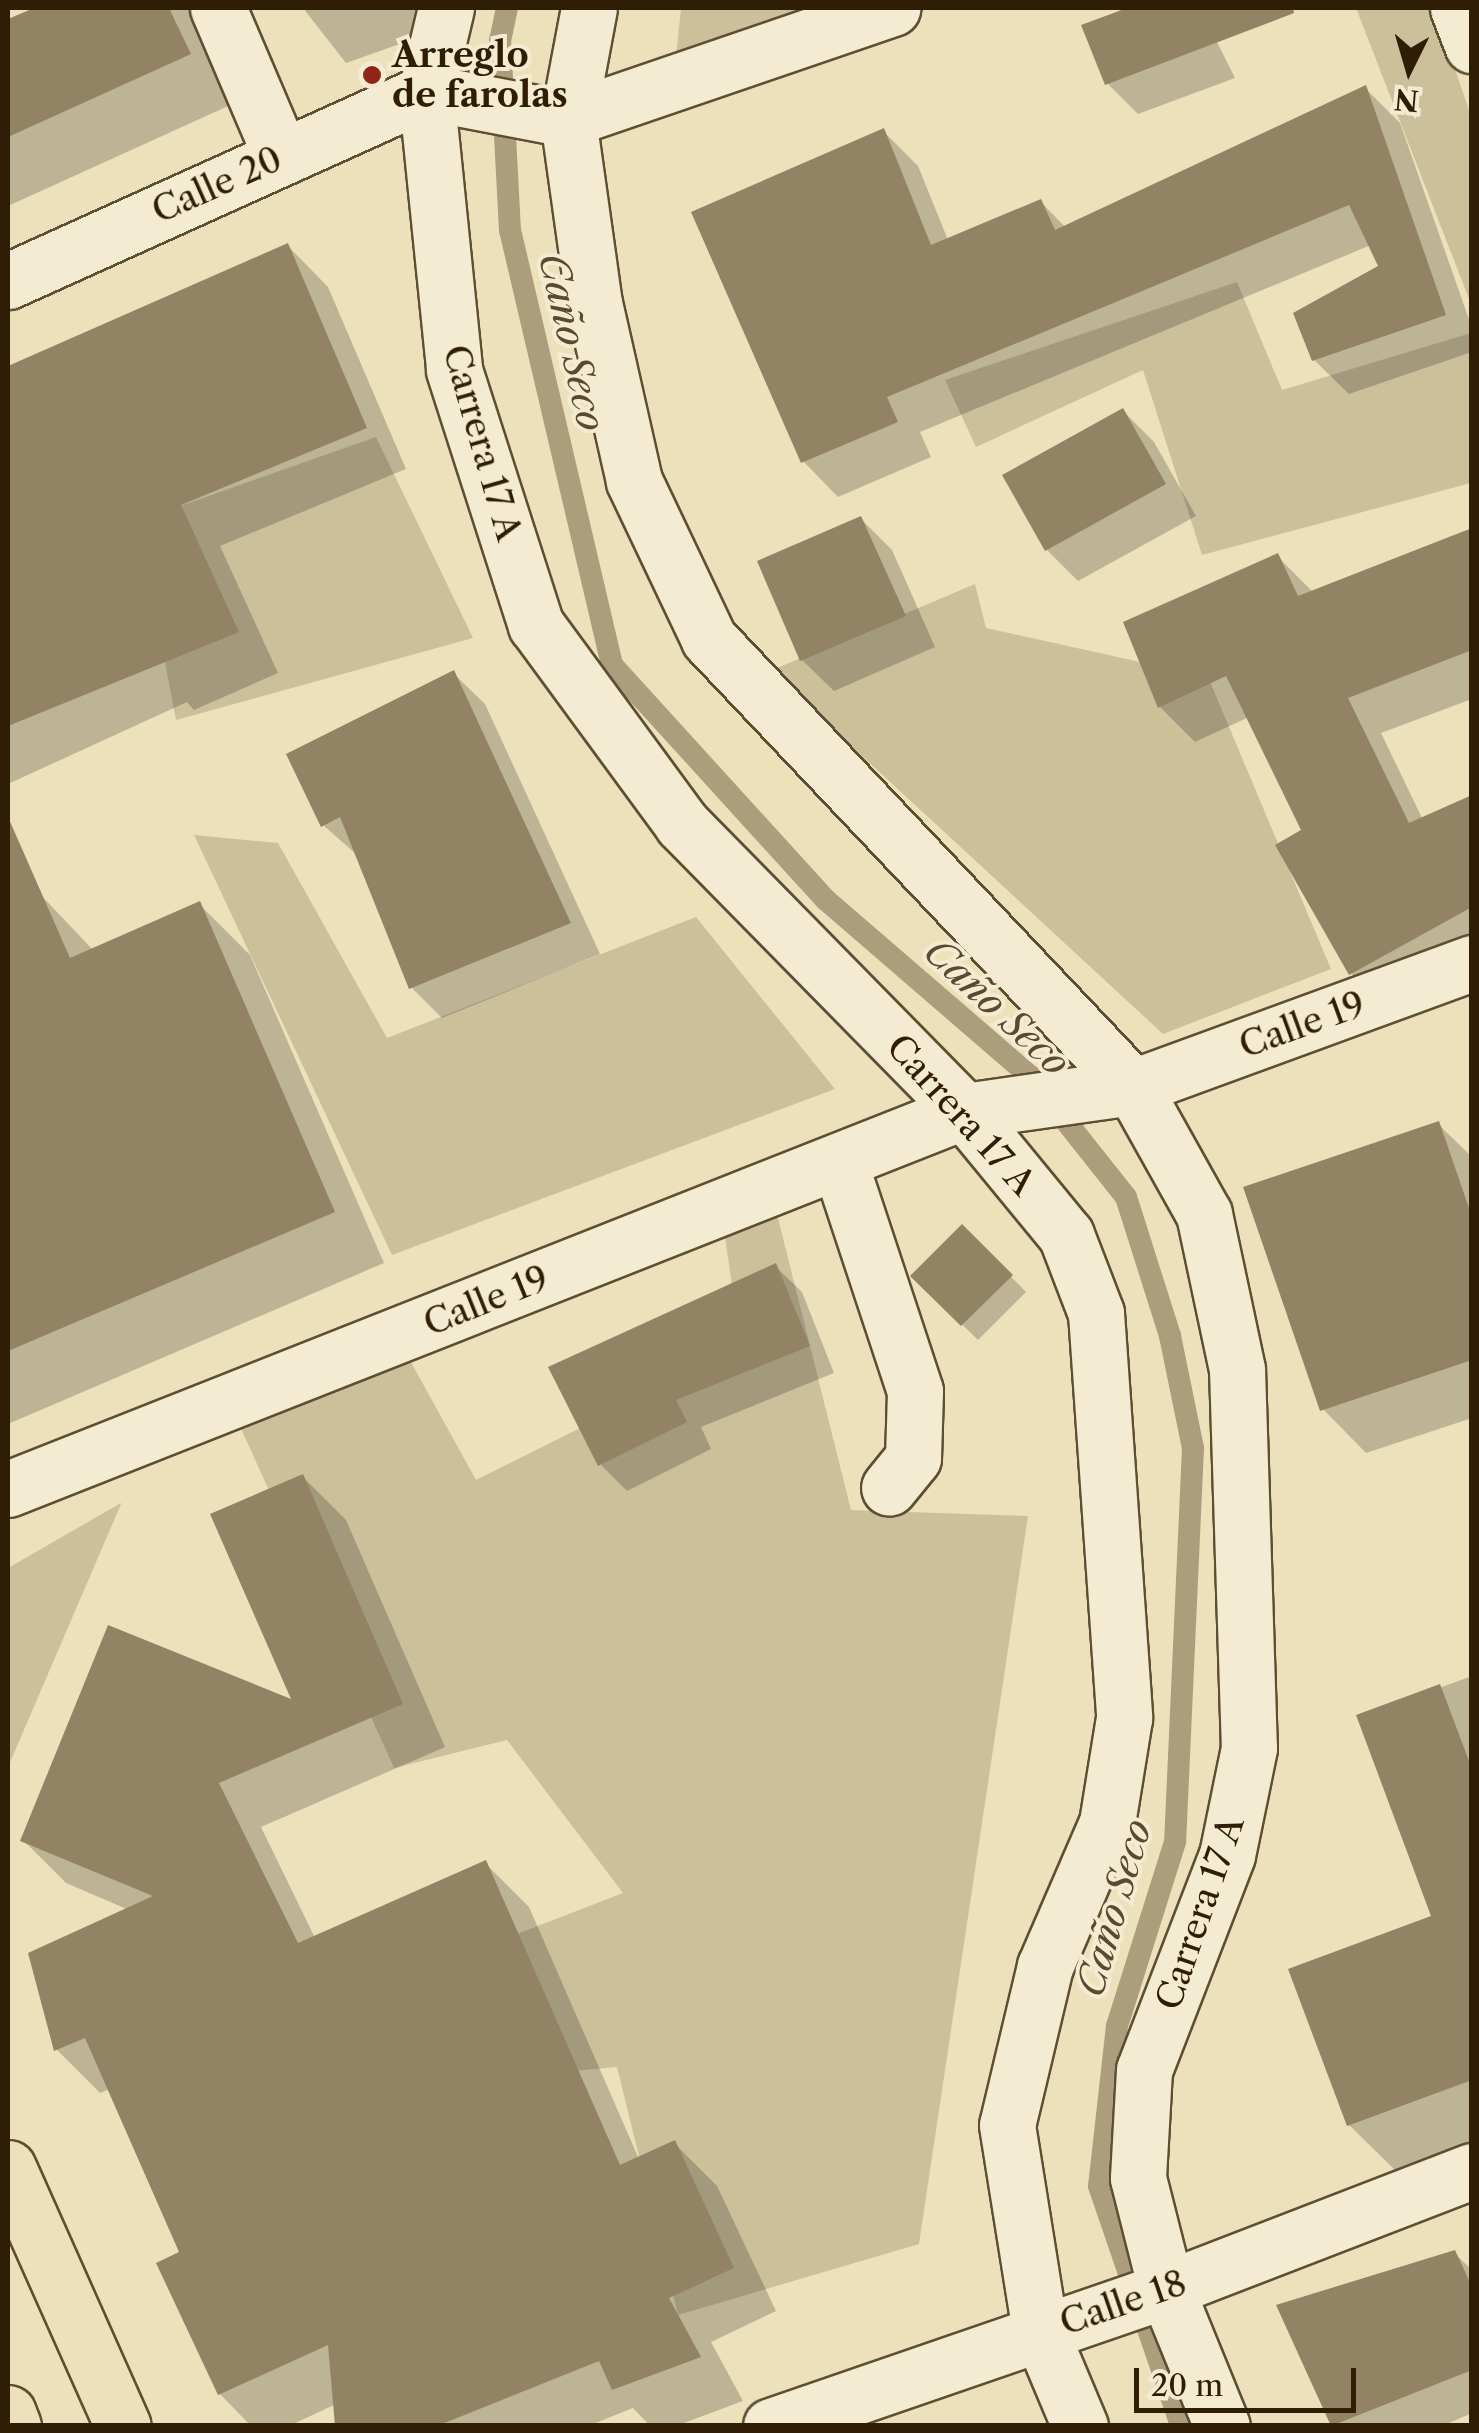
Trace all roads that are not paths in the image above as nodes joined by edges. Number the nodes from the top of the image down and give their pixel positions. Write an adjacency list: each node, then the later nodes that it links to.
1 (218, 8): 9 (street)
2 (446, 8): 7 (street, Carrera 17 A)
3 (590, 8): 8 (street, Carrera 17 A)
4 (893, 8): 8 (street)
5 (1458, 8): 6 (street)
6 (1472, 45)
7 (444, 95): 8 (street); 9 (street, Calle 20); 13 (street, Carrera 17 A)
8 (554, 116): 12 (street, Carrera 17 A)
9 (281, 156): 10 (street, Calle 20)
10 (8, 281)
11 (1472, 963): 12 (street, Calle 19)
12 (1114, 1091): 13 (street, Calle 19); 19 (street, Carrera 17 A)
13 (982, 1108): 14 (street, Calle 19); 20 (street, Carrera 17 A)
14 (840, 1161): 15 (street); 16 (street, Calle 19)
15 (889, 1488)
16 (8, 1490)
17 (8, 2168): 23 (main road)
18 (1472, 2171): 19 (street, Calle 18)
19 (1156, 2293): 20 (street, Calle 18); 26 (street, Carrera 17 A)
20 (1051, 2328): 24 (street, Calle 18); 25 (street, Carrera 17 A)
21 (8, 2413): 22 (main road)
22 (13, 2426)
23 (123, 2426)
24 (771, 2426)
25 (1080, 2426)
26 (1222, 2426)

